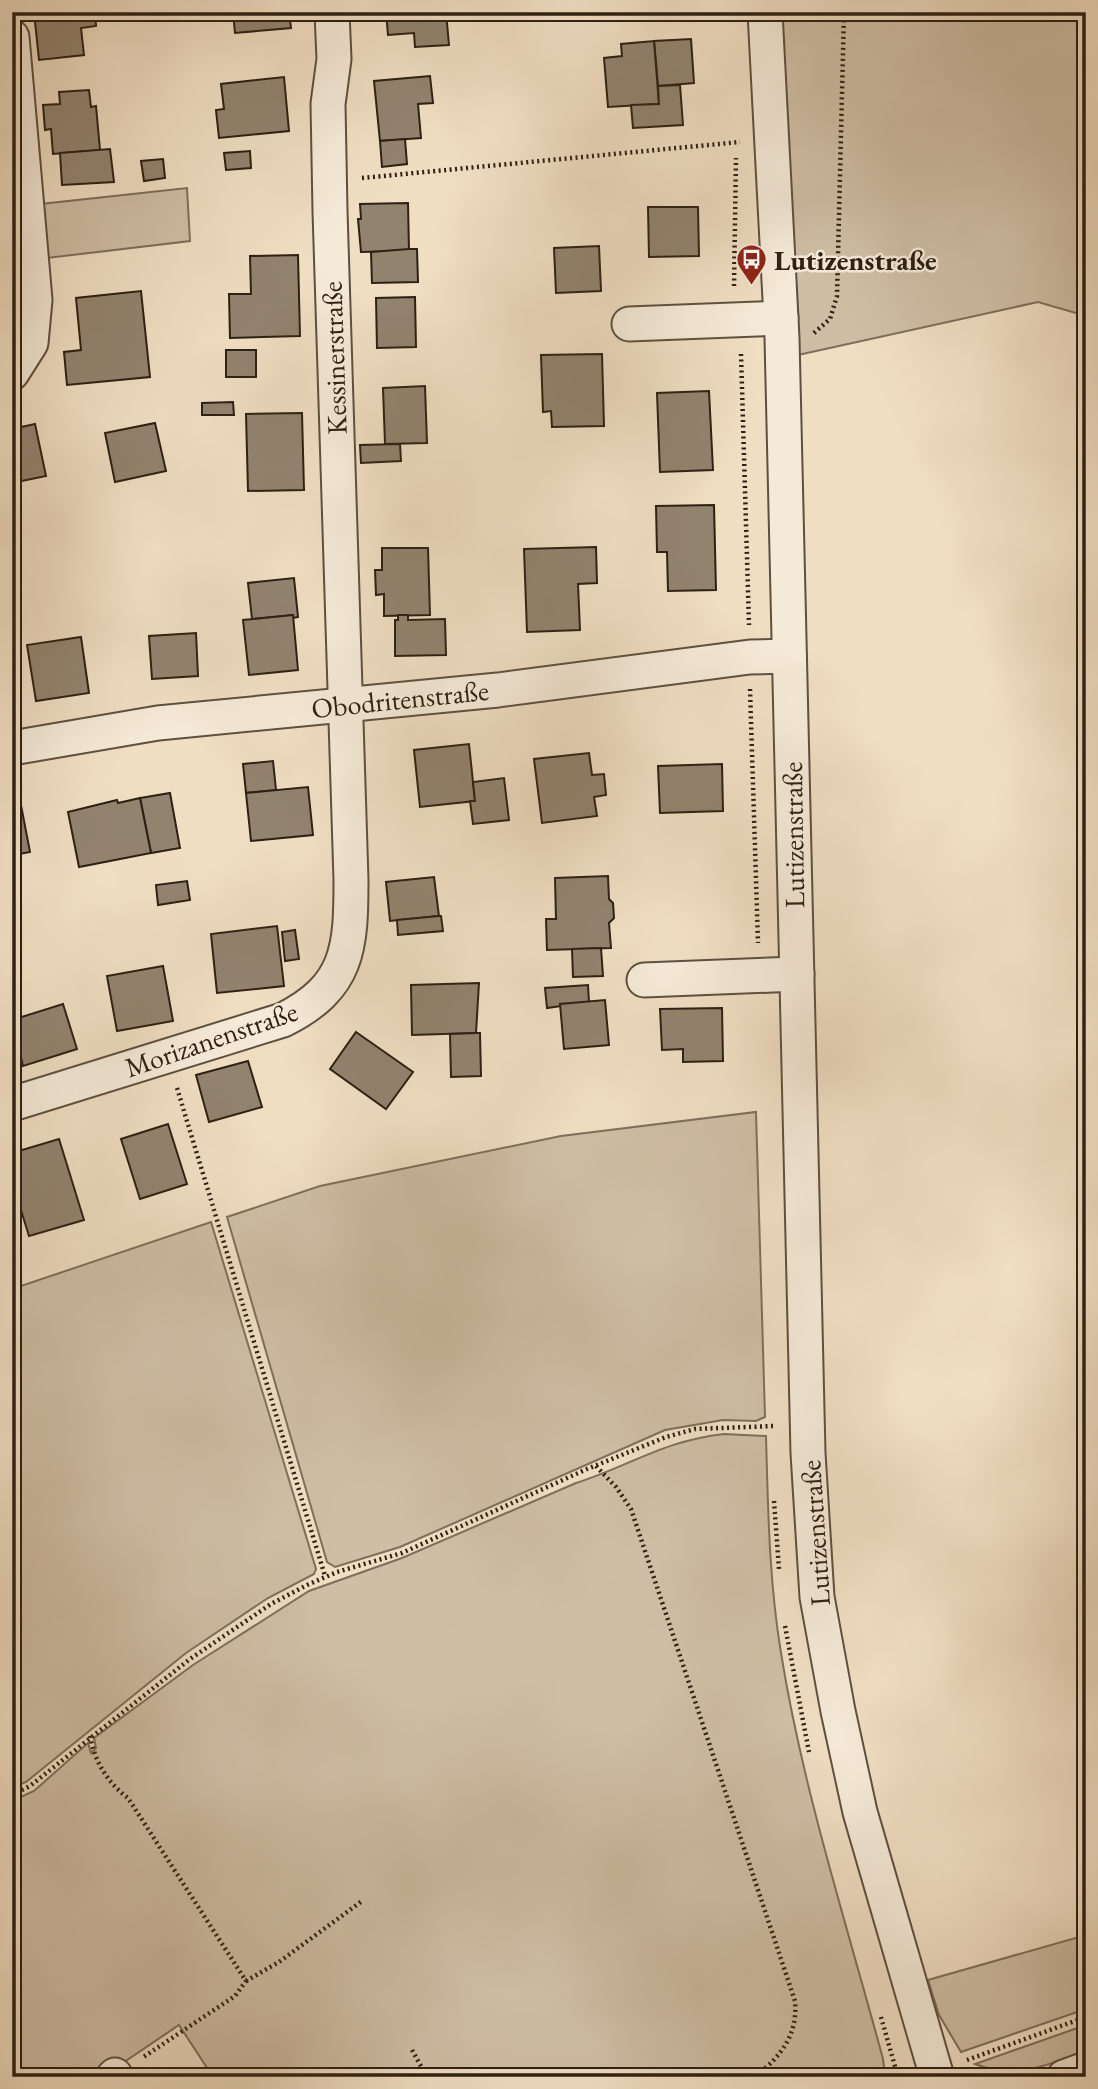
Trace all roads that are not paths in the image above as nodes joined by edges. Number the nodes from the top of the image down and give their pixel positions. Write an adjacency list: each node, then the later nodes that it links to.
1 (332, 12): 8 (street, Kessinerstraße)
2 (765, 12): 5 (street, Lutizenstraße)
3 (12, 37): 6 (street)
4 (629, 324): 5 (street)
5 (782, 328): 7 (street, Lutizenstraße)
6 (12, 373)
7 (789, 656): 8 (street, Obodritenstraße); 10 (street, Lutizenstraße)
8 (344, 705): 9 (street, Obodritenstraße); 12 (street, Morizanenstraße)
9 (12, 748)
10 (797, 974): 11 (street); 14 (street, Lutizenstraße)
11 (644, 979)
12 (12, 1104)
13 (1086, 2069): 15 (street)
14 (935, 2073)
15 (1064, 2077)

